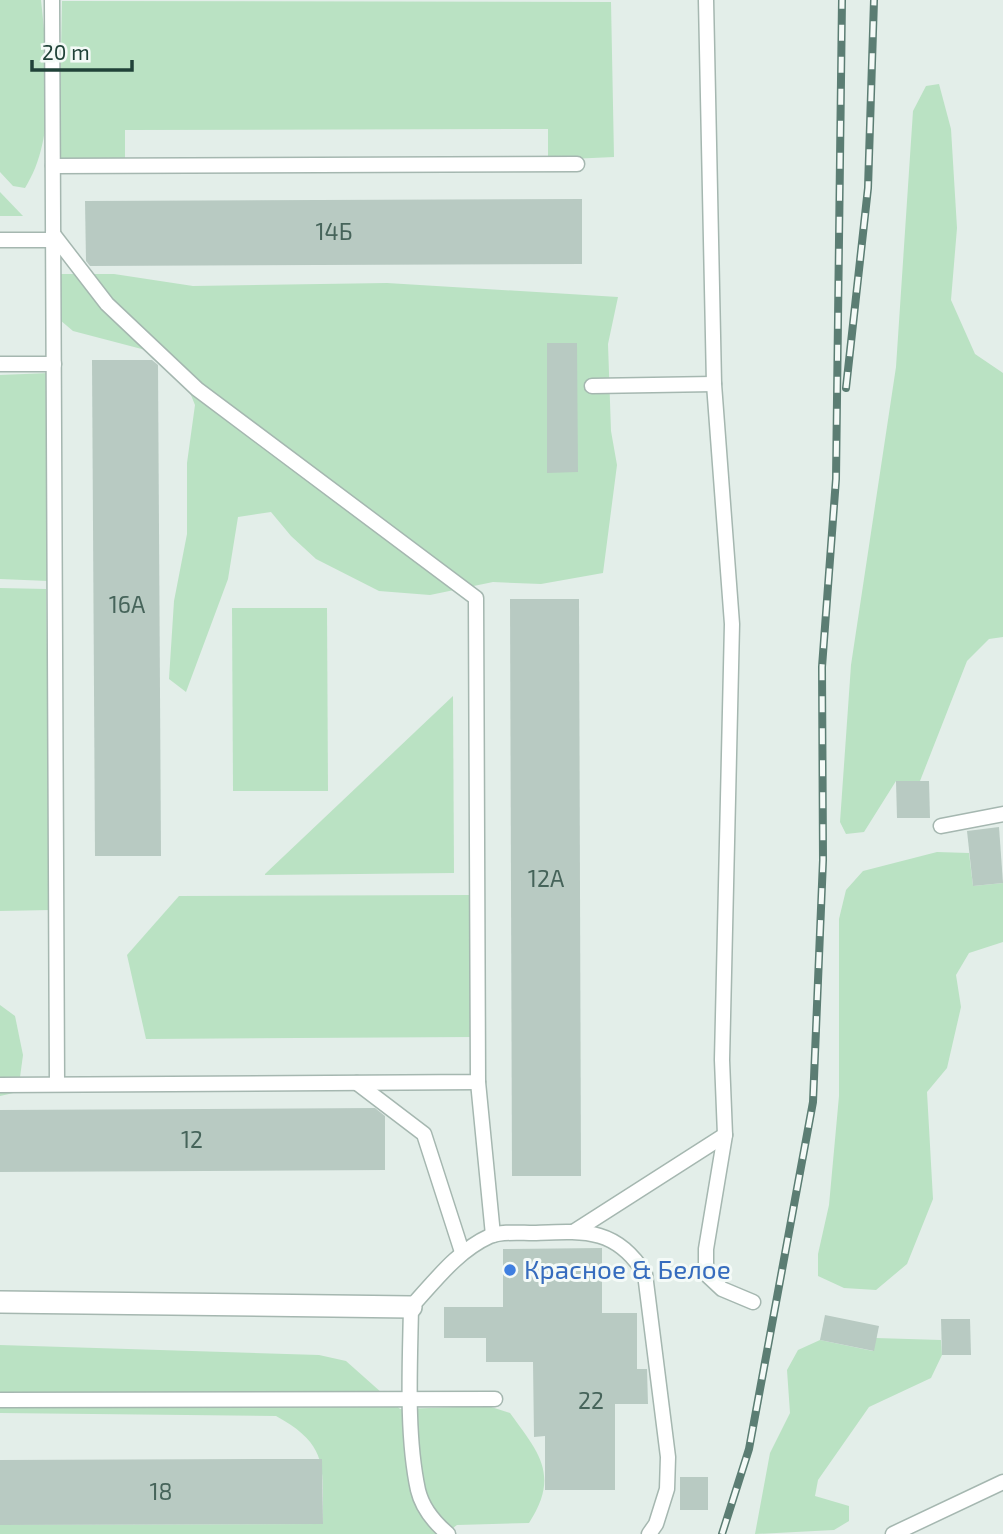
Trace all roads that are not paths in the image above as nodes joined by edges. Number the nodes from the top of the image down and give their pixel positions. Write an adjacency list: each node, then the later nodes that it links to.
1 (52, 0): 4 (lane)
2 (706, 0): 9 (lane)
3 (577, 164): 4 (lane)
4 (53, 166): 5 (lane)
5 (53, 237): 6 (lane); 8 (lane); 13 (lane)
6 (0, 240)
7 (0, 364): 8 (lane)
8 (54, 364): 15 (lane)
9 (714, 384): 10 (lane); 17 (lane)
10 (592, 386)
11 (1003, 814): 12 (lane)
12 (941, 826)
13 (478, 1082): 14 (lane); 19 (lane)
14 (357, 1083): 15 (lane); 20 (lane)
15 (57, 1084): 16 (lane)
16 (0, 1085)
17 (725, 1135): 18 (lane); 22 (lane)
18 (575, 1231): 19 (lane); 29 (lane)
19 (493, 1235): 20 (lane)
20 (462, 1252): 23 (lane)
21 (0, 1302): 23 (street)
22 (753, 1302)
23 (411, 1307): 24 (lane)
24 (410, 1399): 25 (lane); 26 (lane); 28 (lane)
25 (495, 1399)
26 (0, 1400)
27 (1003, 1482): 30 (lane)
28 (448, 1534)
29 (649, 1534)
30 (893, 1534)

